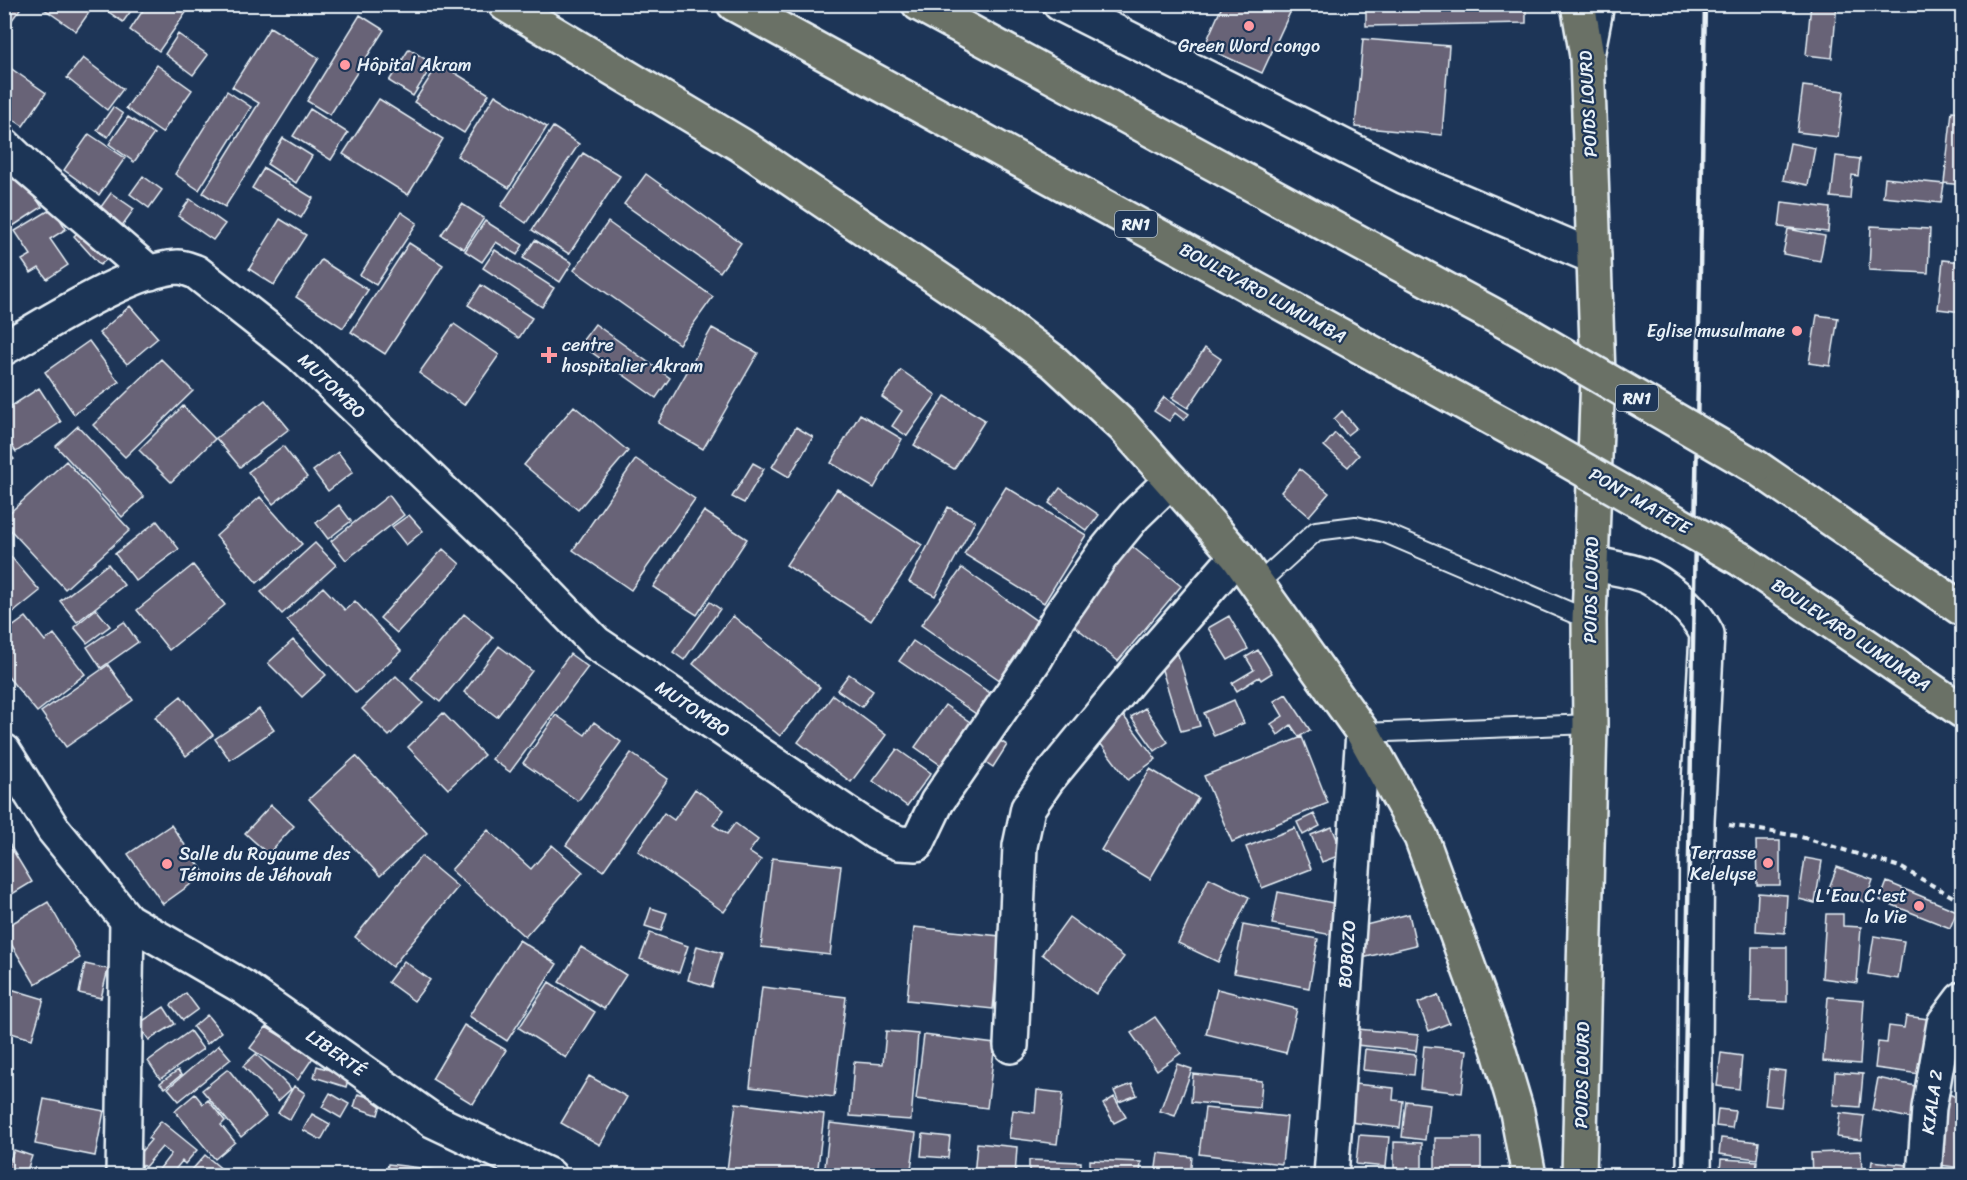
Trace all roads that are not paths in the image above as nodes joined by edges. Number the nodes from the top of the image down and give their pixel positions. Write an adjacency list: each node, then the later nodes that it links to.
1 (505, 4): 13 (main road)
2 (734, 4): 12 (main road, BOULEVARD LUMUMBA / RN1)
3 (919, 4): 18 (main road, RN1, bridge)
4 (1060, 4): 9 (street)
5 (1578, 4): 7 (main road, POIDS LOURD)
6 (1597, 4): 7 (street)
7 (1587, 56): 9 (main road, POIDS LOURD)
8 (4, 145): 10 (street)
9 (1594, 257): 16 (main road, POIDS LOURD)
10 (150, 273): 11 (street, MUTOMBO); 13 (street, MUTOMBO)
11 (4, 348)
12 (1539, 444): 15 (main road, PONT MATETE / RN1, bridge)
13 (1171, 480): 14 (main road)
14 (1237, 556): 17 (main road); 26 (street)
15 (1740, 559): 20 (main road, BOULEVARD LUMUMBA / RN1)
16 (1591, 563): 19 (main road, POIDS LOURD); 32 (street)
17 (1258, 584): 19 (lane); 22 (main road)
18 (1962, 609)
19 (1589, 620): 21 (main road, POIDS LOURD)
20 (1962, 711)
21 (1590, 724): 22 (lane); 31 (main road, POIDS LOURD)
22 (1363, 733): 29 (street, BOBOZO); 30 (main road)
23 (4, 751): 24 (street, LIBERTÉ)
24 (126, 920): 27 (street); 28 (street, LIBERTÉ)
25 (1962, 999): 33 (street, KIALA 2)
26 (1011, 1046)
27 (123, 1176)
28 (550, 1176)
29 (1331, 1176)
30 (1529, 1176)
31 (1580, 1176)
32 (1694, 1176)
33 (1924, 1176)

